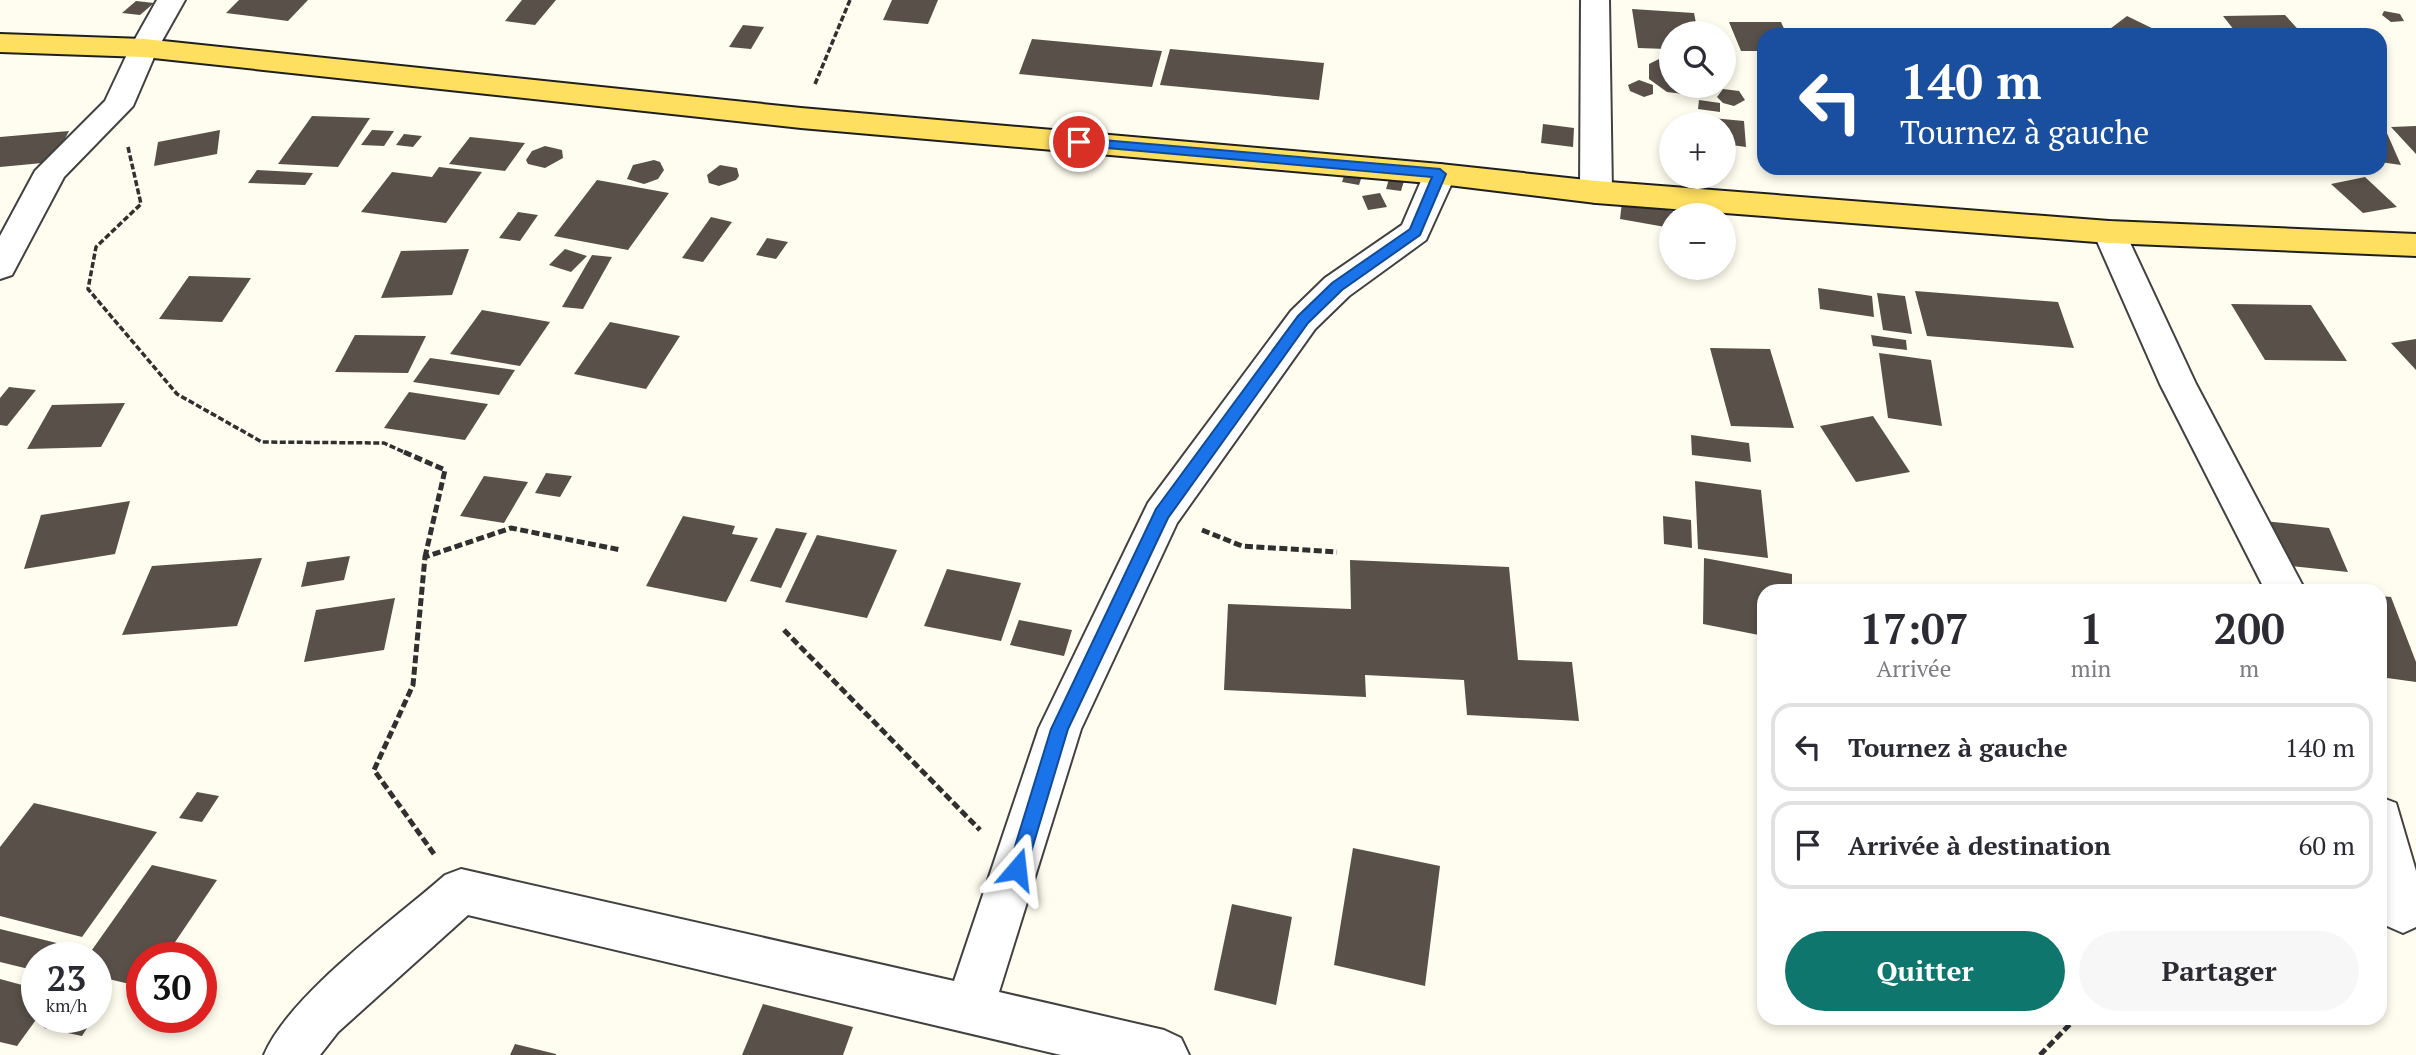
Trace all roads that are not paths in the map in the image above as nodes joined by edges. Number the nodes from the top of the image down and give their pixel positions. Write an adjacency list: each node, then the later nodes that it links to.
1 (171, 0): 4 (street)
2 (1595, 0): 6 (street)
3 (0, 43): 4 (main road)
4 (144, 48): 5 (main road); 9 (street)
5 (1440, 174): 6 (main road); 13 (street)
6 (1596, 192): 7 (main road)
7 (2109, 232): 8 (main road); 10 (street)
8 (2416, 245)
9 (0, 267)
10 (2282, 584)
11 (2387, 846): 12 (street)
12 (2403, 910)
13 (970, 1009): 14 (street); 15 (street)
14 (289, 1055)
15 (1164, 1055)

